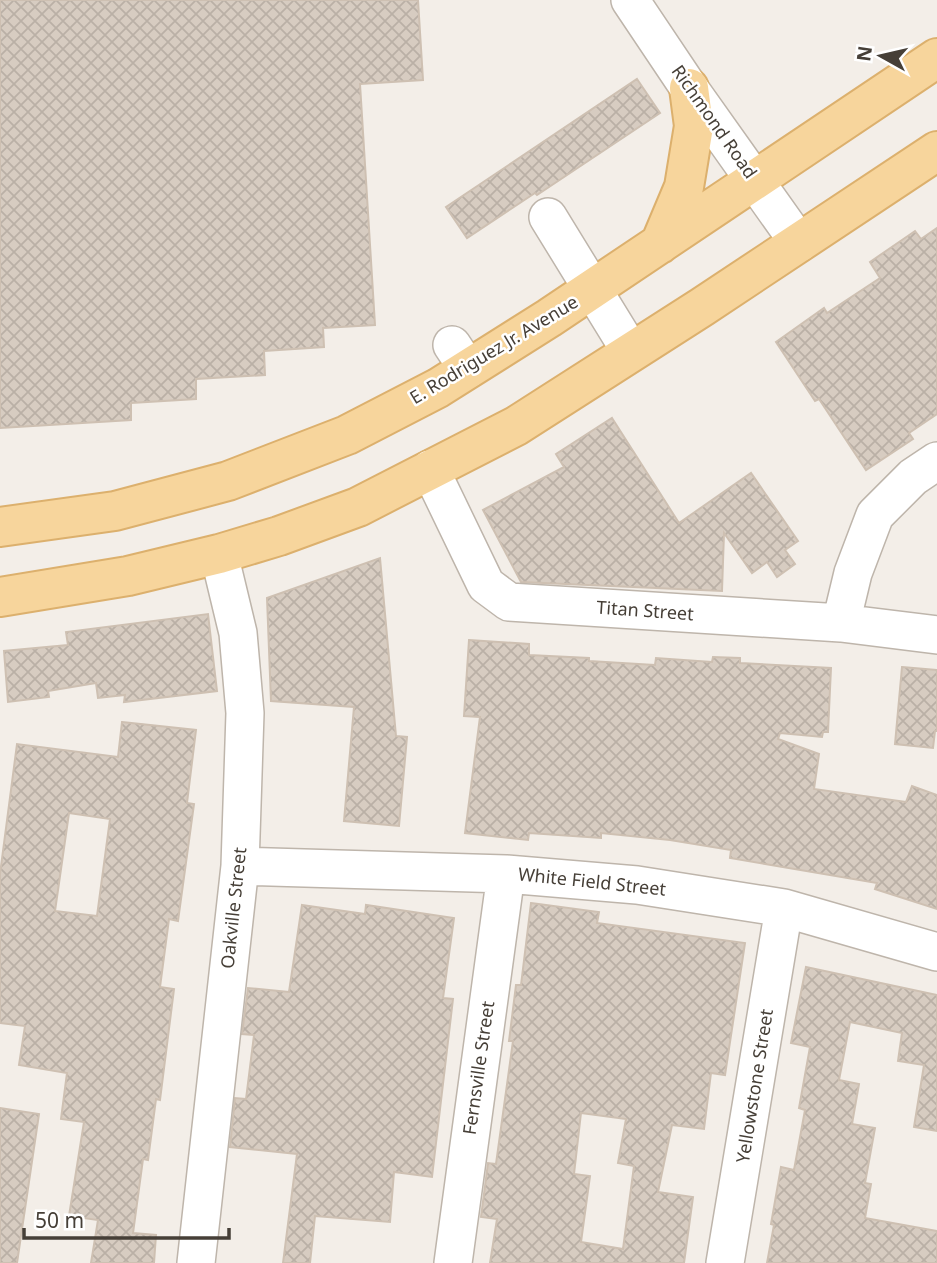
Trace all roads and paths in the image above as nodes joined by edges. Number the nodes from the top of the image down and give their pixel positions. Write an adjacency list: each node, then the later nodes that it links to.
1 (631, 0): 3 (street, Richmond Road)
2 (937, 58): 5 (main road, E. Rodriguez Jr. Avenue)
3 (689, 88): 5 (street, Richmond Road); 8 (main road)
4 (937, 151): 7 (main road)
5 (755, 181): 7 (street, Richmond Road); 8 (main road, E. Rodriguez Jr. Avenue)
6 (548, 217): 9 (street)
7 (799, 243): 10 (main road)
8 (660, 244): 9 (main road, E. Rodriguez Jr. Avenue)
9 (593, 290): 10 (street); 13 (main road, E. Rodriguez Jr. Avenue)
10 (631, 352): 12 (main road)
11 (937, 461): 16 (street)
12 (430, 469): 14 (main road); 16 (street, Titan Street)
13 (0, 527)
14 (219, 554): 15 (main road); 18 (street, Oakville Street)
15 (0, 597)
16 (841, 623): 17 (street, Titan Street)
17 (937, 635)
18 (240, 866): 19 (street, White Field Street); 22 (street, Oakville Street)
19 (506, 874): 20 (street, White Field Street); 23 (street, Fernsville Street)
20 (784, 908): 21 (street, White Field Street); 24 (street, Yellowstone Street)
21 (937, 952)
22 (196, 1263)
23 (453, 1263)
24 (725, 1263)

